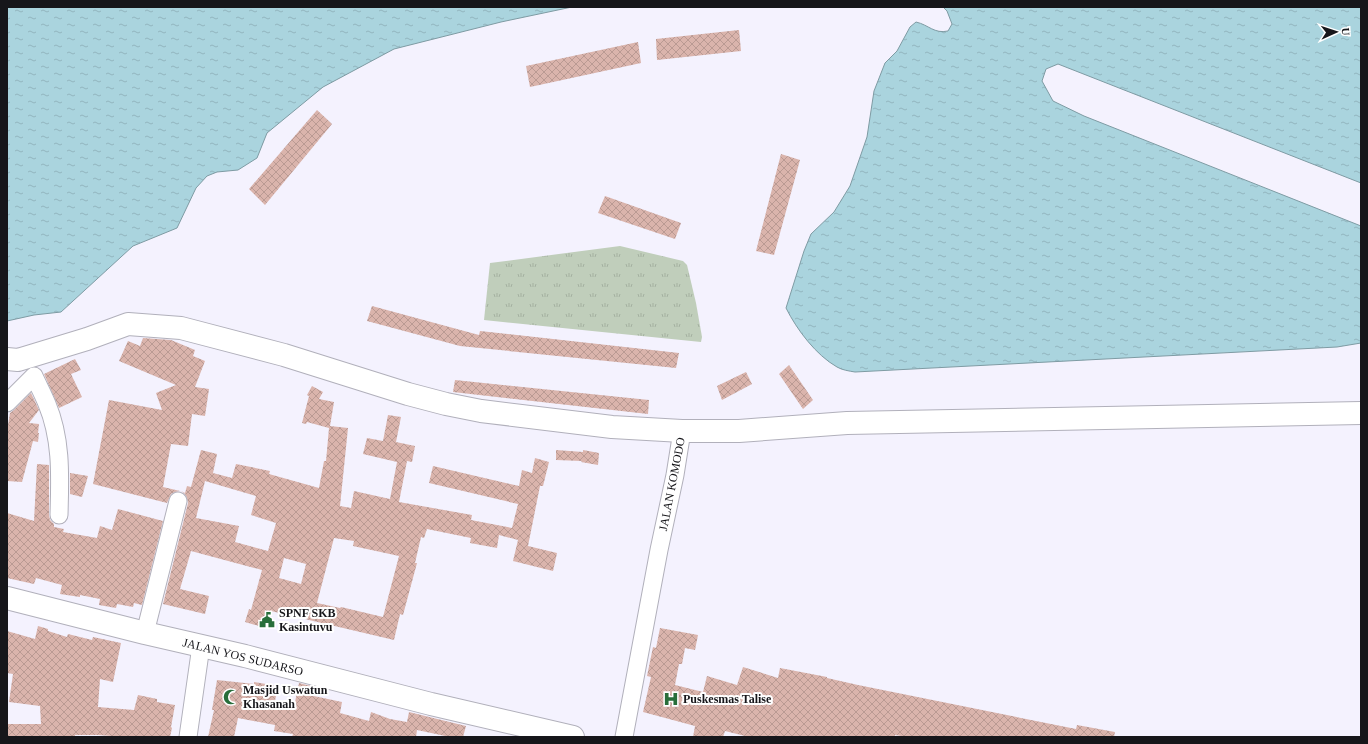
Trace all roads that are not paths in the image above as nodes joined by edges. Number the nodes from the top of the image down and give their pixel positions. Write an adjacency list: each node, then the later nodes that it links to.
1 (7, 359): 4 (main road, JALAN KOMODO)
2 (7, 403): 6 (street)
3 (1361, 413): 4 (main road)
4 (682, 431): 12 (street, JALAN KOMODO)
5 (178, 501): 8 (street)
6 (59, 514)
7 (7, 598): 8 (main road, JALAN YOS SUDARSO)
8 (145, 633): 9 (main road, JALAN YOS SUDARSO)
9 (201, 646): 10 (street); 11 (main road, JALAN YOS SUDARSO)
10 (188, 737)
11 (573, 737)
12 (624, 737)

